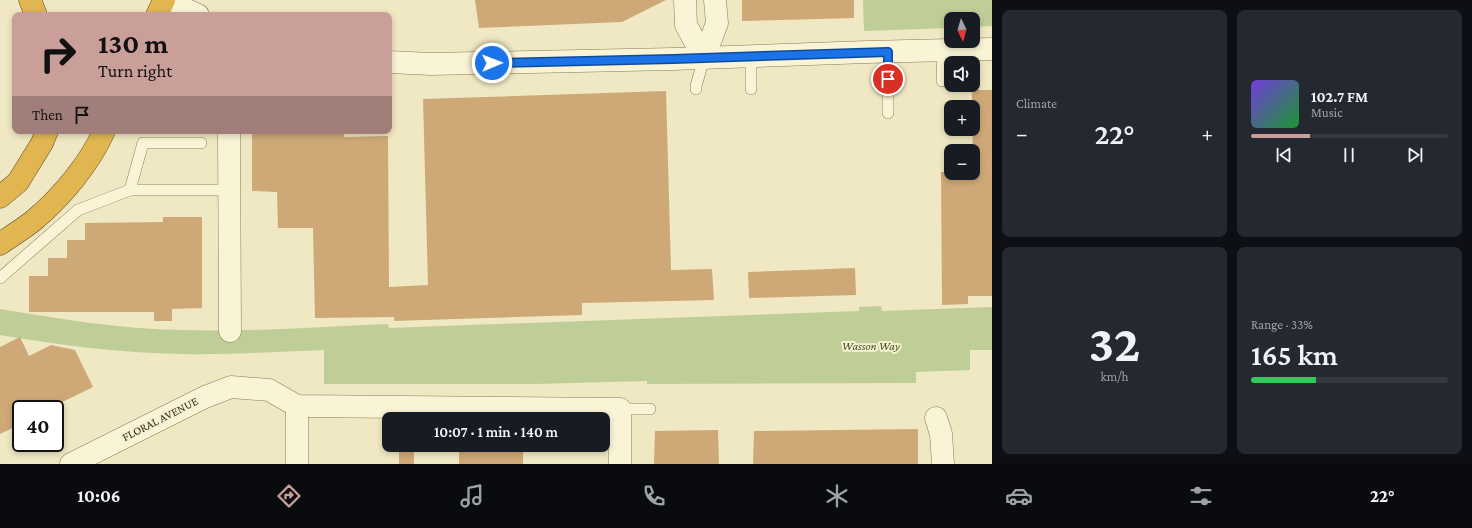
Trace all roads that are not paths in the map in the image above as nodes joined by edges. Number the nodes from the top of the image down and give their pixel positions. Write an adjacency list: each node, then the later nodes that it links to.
1 (30, 0): 5 (highway)
2 (164, 0): 6 (highway); 7 (street)
3 (685, 0): 12 (street)
4 (715, 0): 12 (street)
5 (35, 12)
6 (158, 12)
7 (191, 12)
8 (992, 49): 9 (street)
9 (943, 50): 10 (street); 14 (lane)
10 (888, 52): 11 (street); 17 (lane)
11 (751, 56): 12 (street); 16 (lane)
12 (704, 58): 13 (street); 15 (lane)
13 (392, 62)
14 (942, 81)
15 (696, 89)
16 (751, 89)
17 (888, 113)
18 (46, 134): 24 (highway)
19 (103, 134): 25 (highway)
20 (228, 134): 23 (street)
21 (201, 142): 22 (lane)
22 (130, 190): 23 (lane); 26 (lane)
23 (229, 190): 27 (street)
24 (0, 197)
25 (0, 244)
26 (0, 278)
27 (230, 331)
28 (297, 406): 29 (street); 32 (street, FLORAL AVENUE); 33 (street)
29 (620, 409): 30 (lane); 34 (street)
30 (650, 409)
31 (936, 418): 35 (street)
32 (71, 464)
33 (297, 464)
34 (620, 464)
35 (943, 464)

